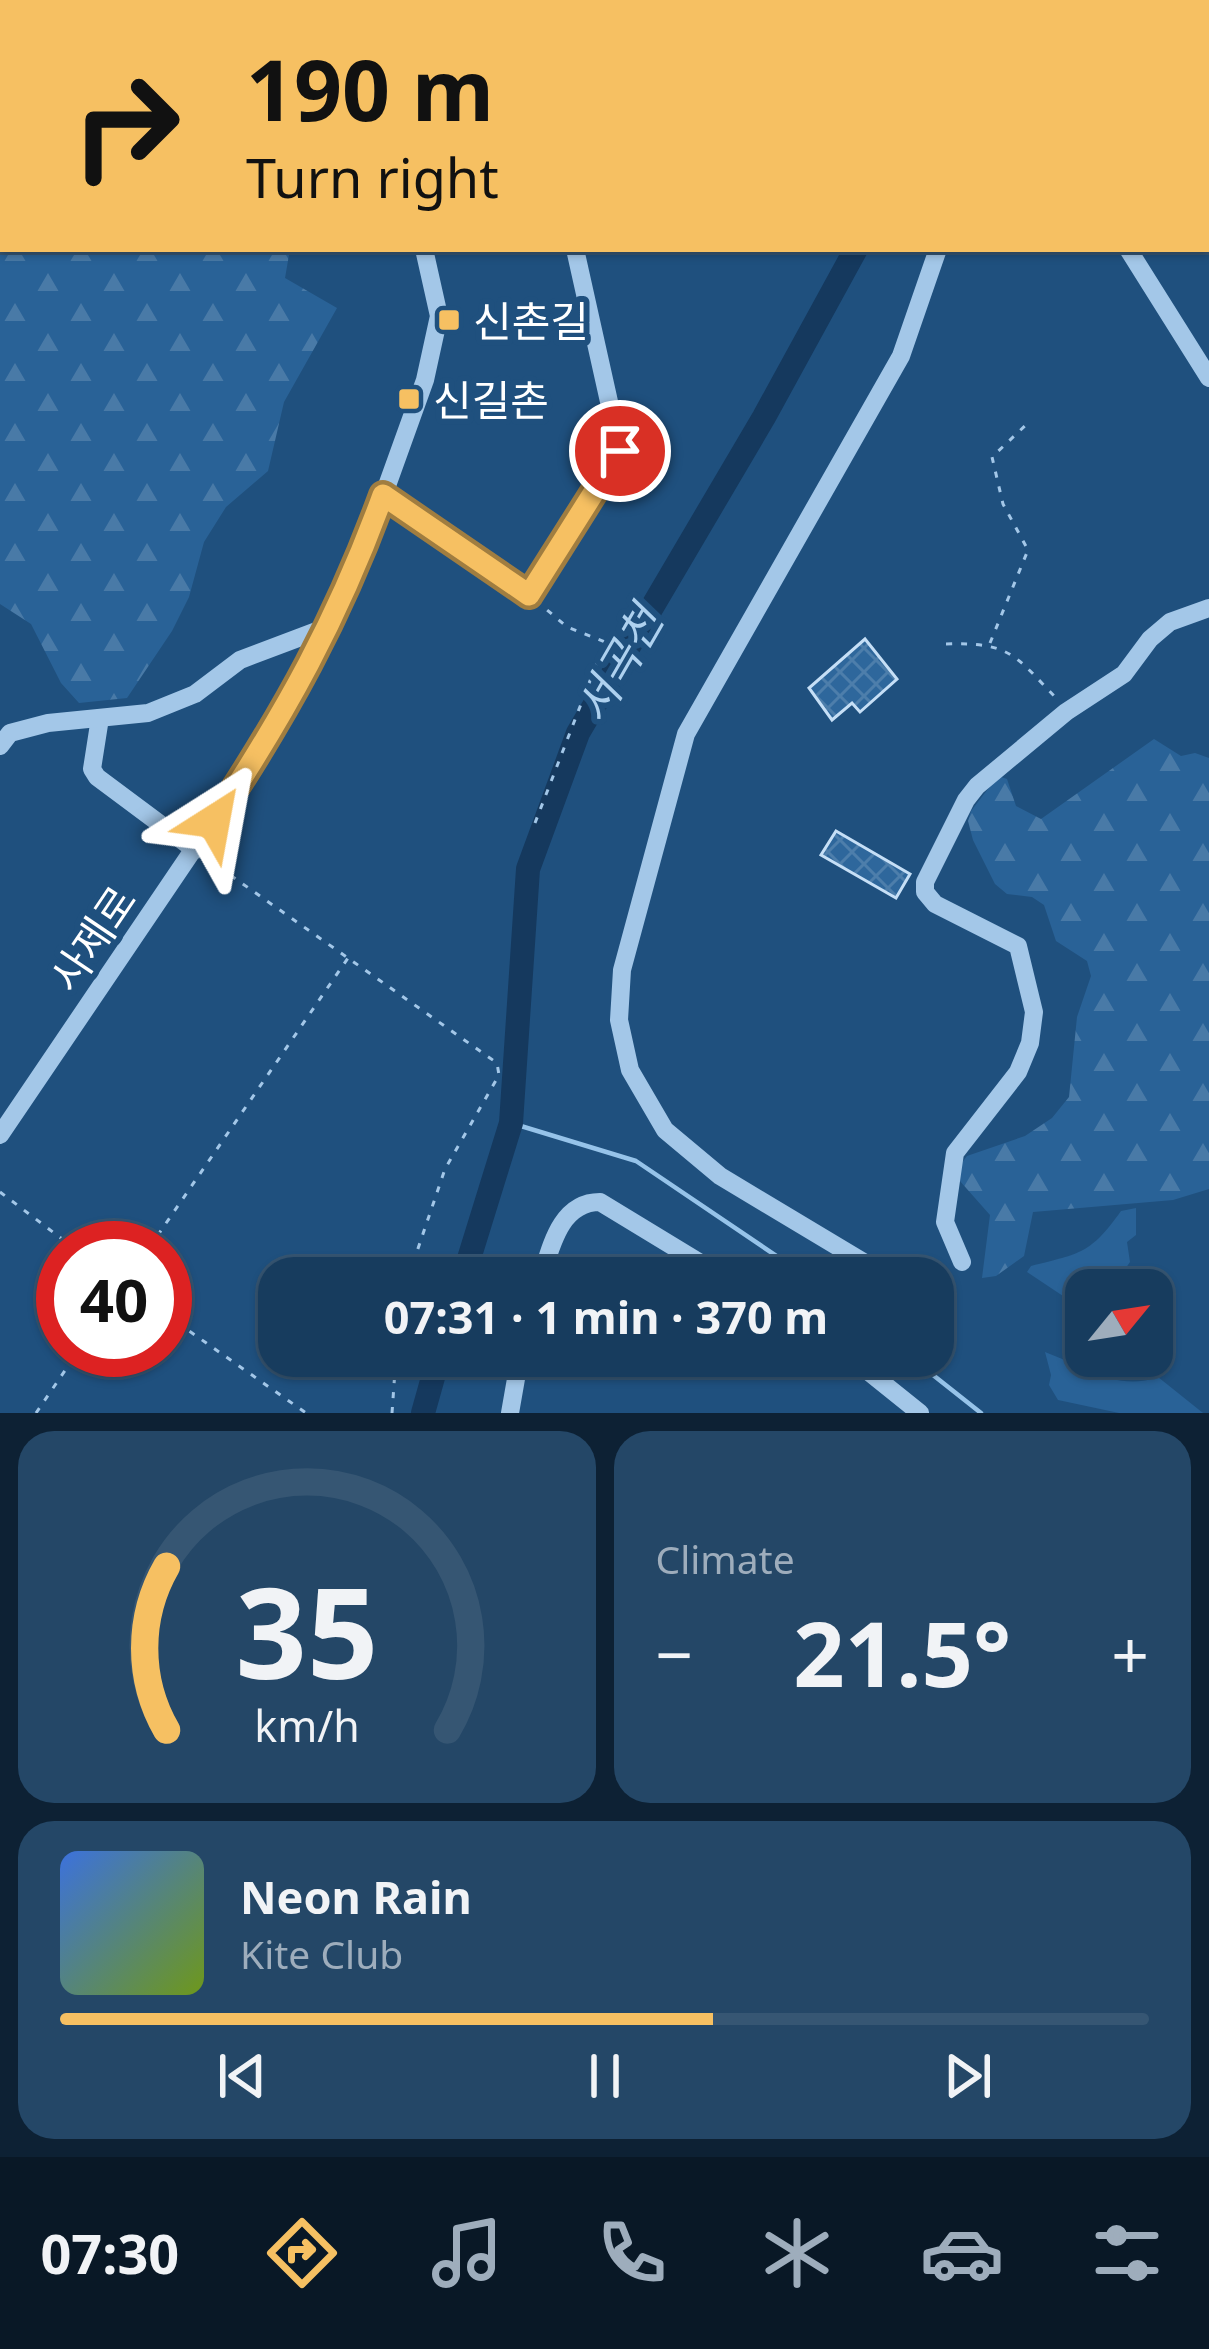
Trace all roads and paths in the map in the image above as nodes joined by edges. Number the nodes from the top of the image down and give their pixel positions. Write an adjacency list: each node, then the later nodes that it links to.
1 (425, 252): 7 (street, 사제로)
2 (576, 252): 8 (street)
3 (937, 252): 26 (street)
4 (1130, 252): 5 (street)
5 (1209, 378)
6 (1028, 423): 11 (path)
7 (383, 495): 8 (street); 10 (street, 사제로)
8 (529, 595): 16 (path)
9 (1209, 608): 13 (street)
10 (331, 626): 14 (street); 17 (street, 사제로)
11 (990, 643): 12 (path); 13 (path)
12 (946, 644)
13 (1069, 710): 27 (street)
14 (100, 718): 15 (street); 17 (street)
15 (0, 746)
16 (536, 823)
17 (195, 850): 18 (path); 19 (street, 사제로)
18 (348, 958): 22 (path); 23 (path)
19 (0, 1135)
20 (0, 1192): 21 (path)
21 (38, 1221)
22 (168, 1221)
23 (415, 1257)
24 (550, 1257): 25 (street)
25 (690, 1257)
26 (855, 1257)
27 (962, 1262)
28 (192, 1333): 34 (path)
29 (61, 1377): 33 (path)
30 (395, 1377): 35 (path)
31 (516, 1377): 36 (street)
32 (875, 1377): 37 (street)
33 (36, 1413)
34 (306, 1413)
35 (392, 1413)
36 (510, 1413)
37 (920, 1413)

